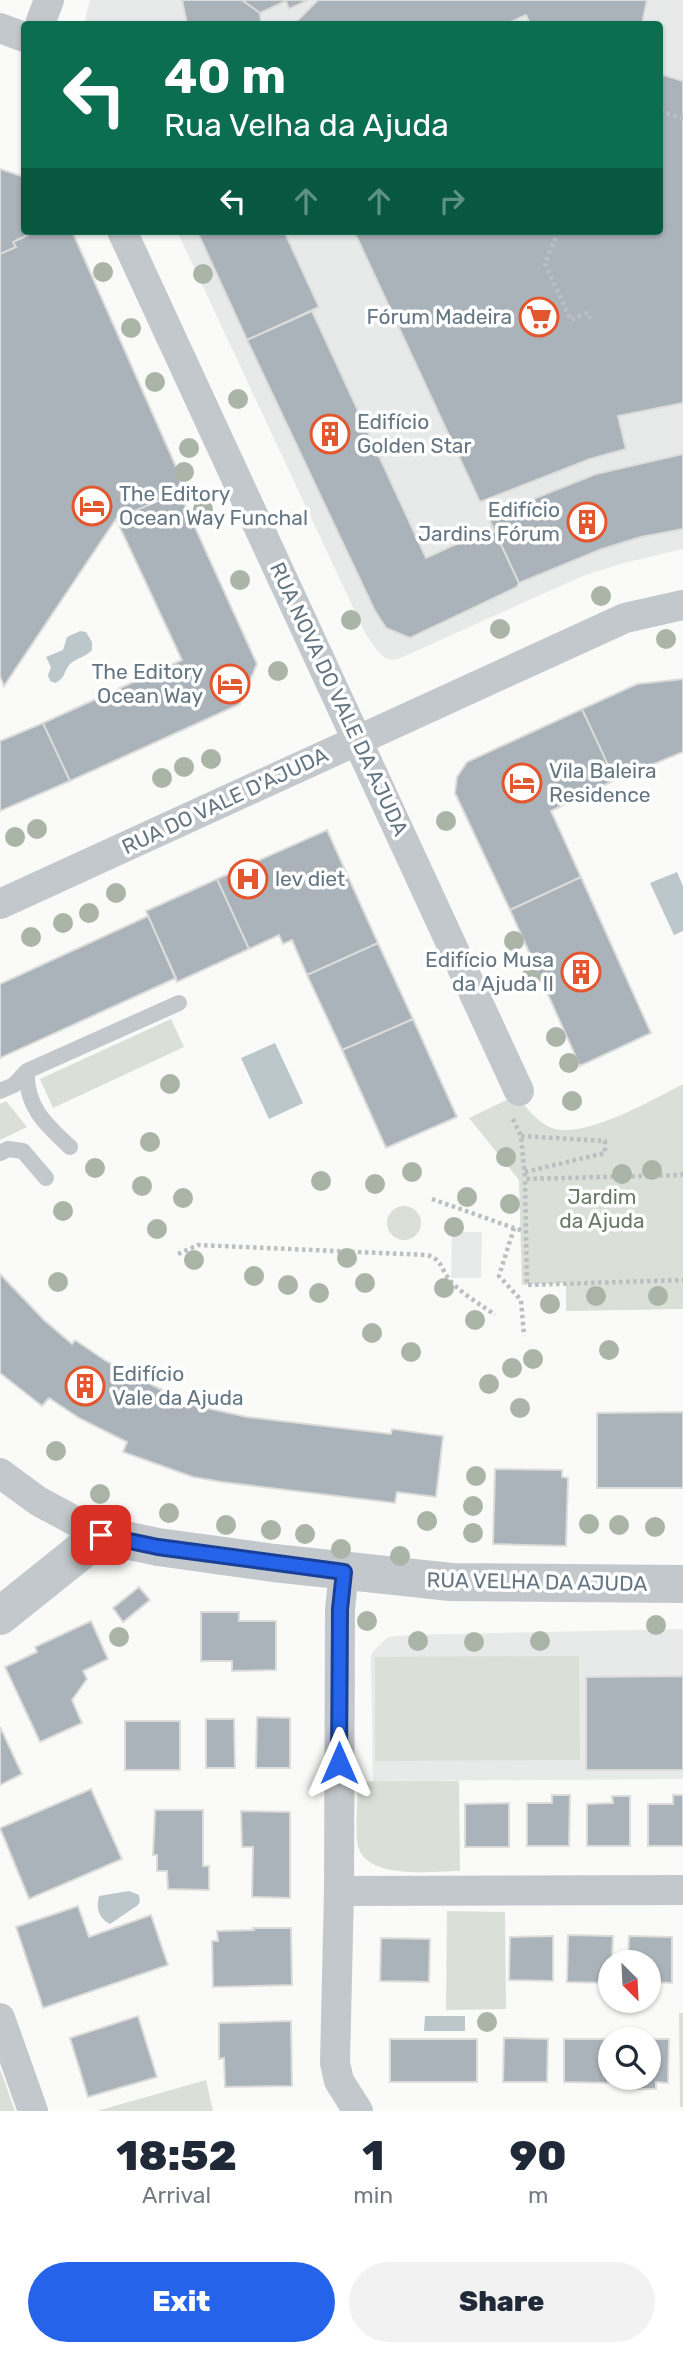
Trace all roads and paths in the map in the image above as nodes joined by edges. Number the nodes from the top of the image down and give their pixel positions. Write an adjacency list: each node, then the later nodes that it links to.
1 (49, 0): 2 (street)
2 (41, 21)
3 (0, 28): 4 (street)
4 (21, 36)
5 (663, 112): 6 (path)
6 (683, 118)
7 (124, 235): 11 (street, RUA NOVA DO VALE DA AJUDA)
8 (556, 235): 9 (path)
9 (590, 319)
10 (683, 605): 11 (street, RUA DO VALE D'AJUDA)
11 (358, 740): 12 (street, RUA DO VALE D'AJUDA); 16 (street, RUA NOVA DO VALE DA AJUDA)
12 (0, 904)
13 (179, 1003): 14 (lane)
14 (27, 1071): 15 (lane); 18 (lane)
15 (0, 1091)
16 (514, 1102): 17 (path)
17 (521, 1136): 20 (path); 20 (path)
18 (70, 1147)
19 (0, 1153): 22 (lane)
20 (525, 1172): 23 (path)
21 (683, 1173): 23 (path)
22 (46, 1178)
23 (525, 1180): 28 (path)
24 (432, 1199): 25 (path)
25 (514, 1228): 26 (path); 30 (path)
26 (521, 1230)
27 (178, 1254): 29 (path)
28 (683, 1280)
29 (495, 1315)
30 (524, 1336)
31 (0, 1473): 32 (street)
32 (101, 1535): 33 (street, RUA VELHA DA AJUDA); 35 (street)
33 (344, 1572): 34 (street, RUA VELHA DA AJUDA); 37 (street)
34 (683, 1584)
35 (0, 1616)
36 (683, 1889): 37 (street)
37 (339, 1891): 40 (street)
38 (0, 2018): 39 (street)
39 (33, 2111)
40 (358, 2111)

